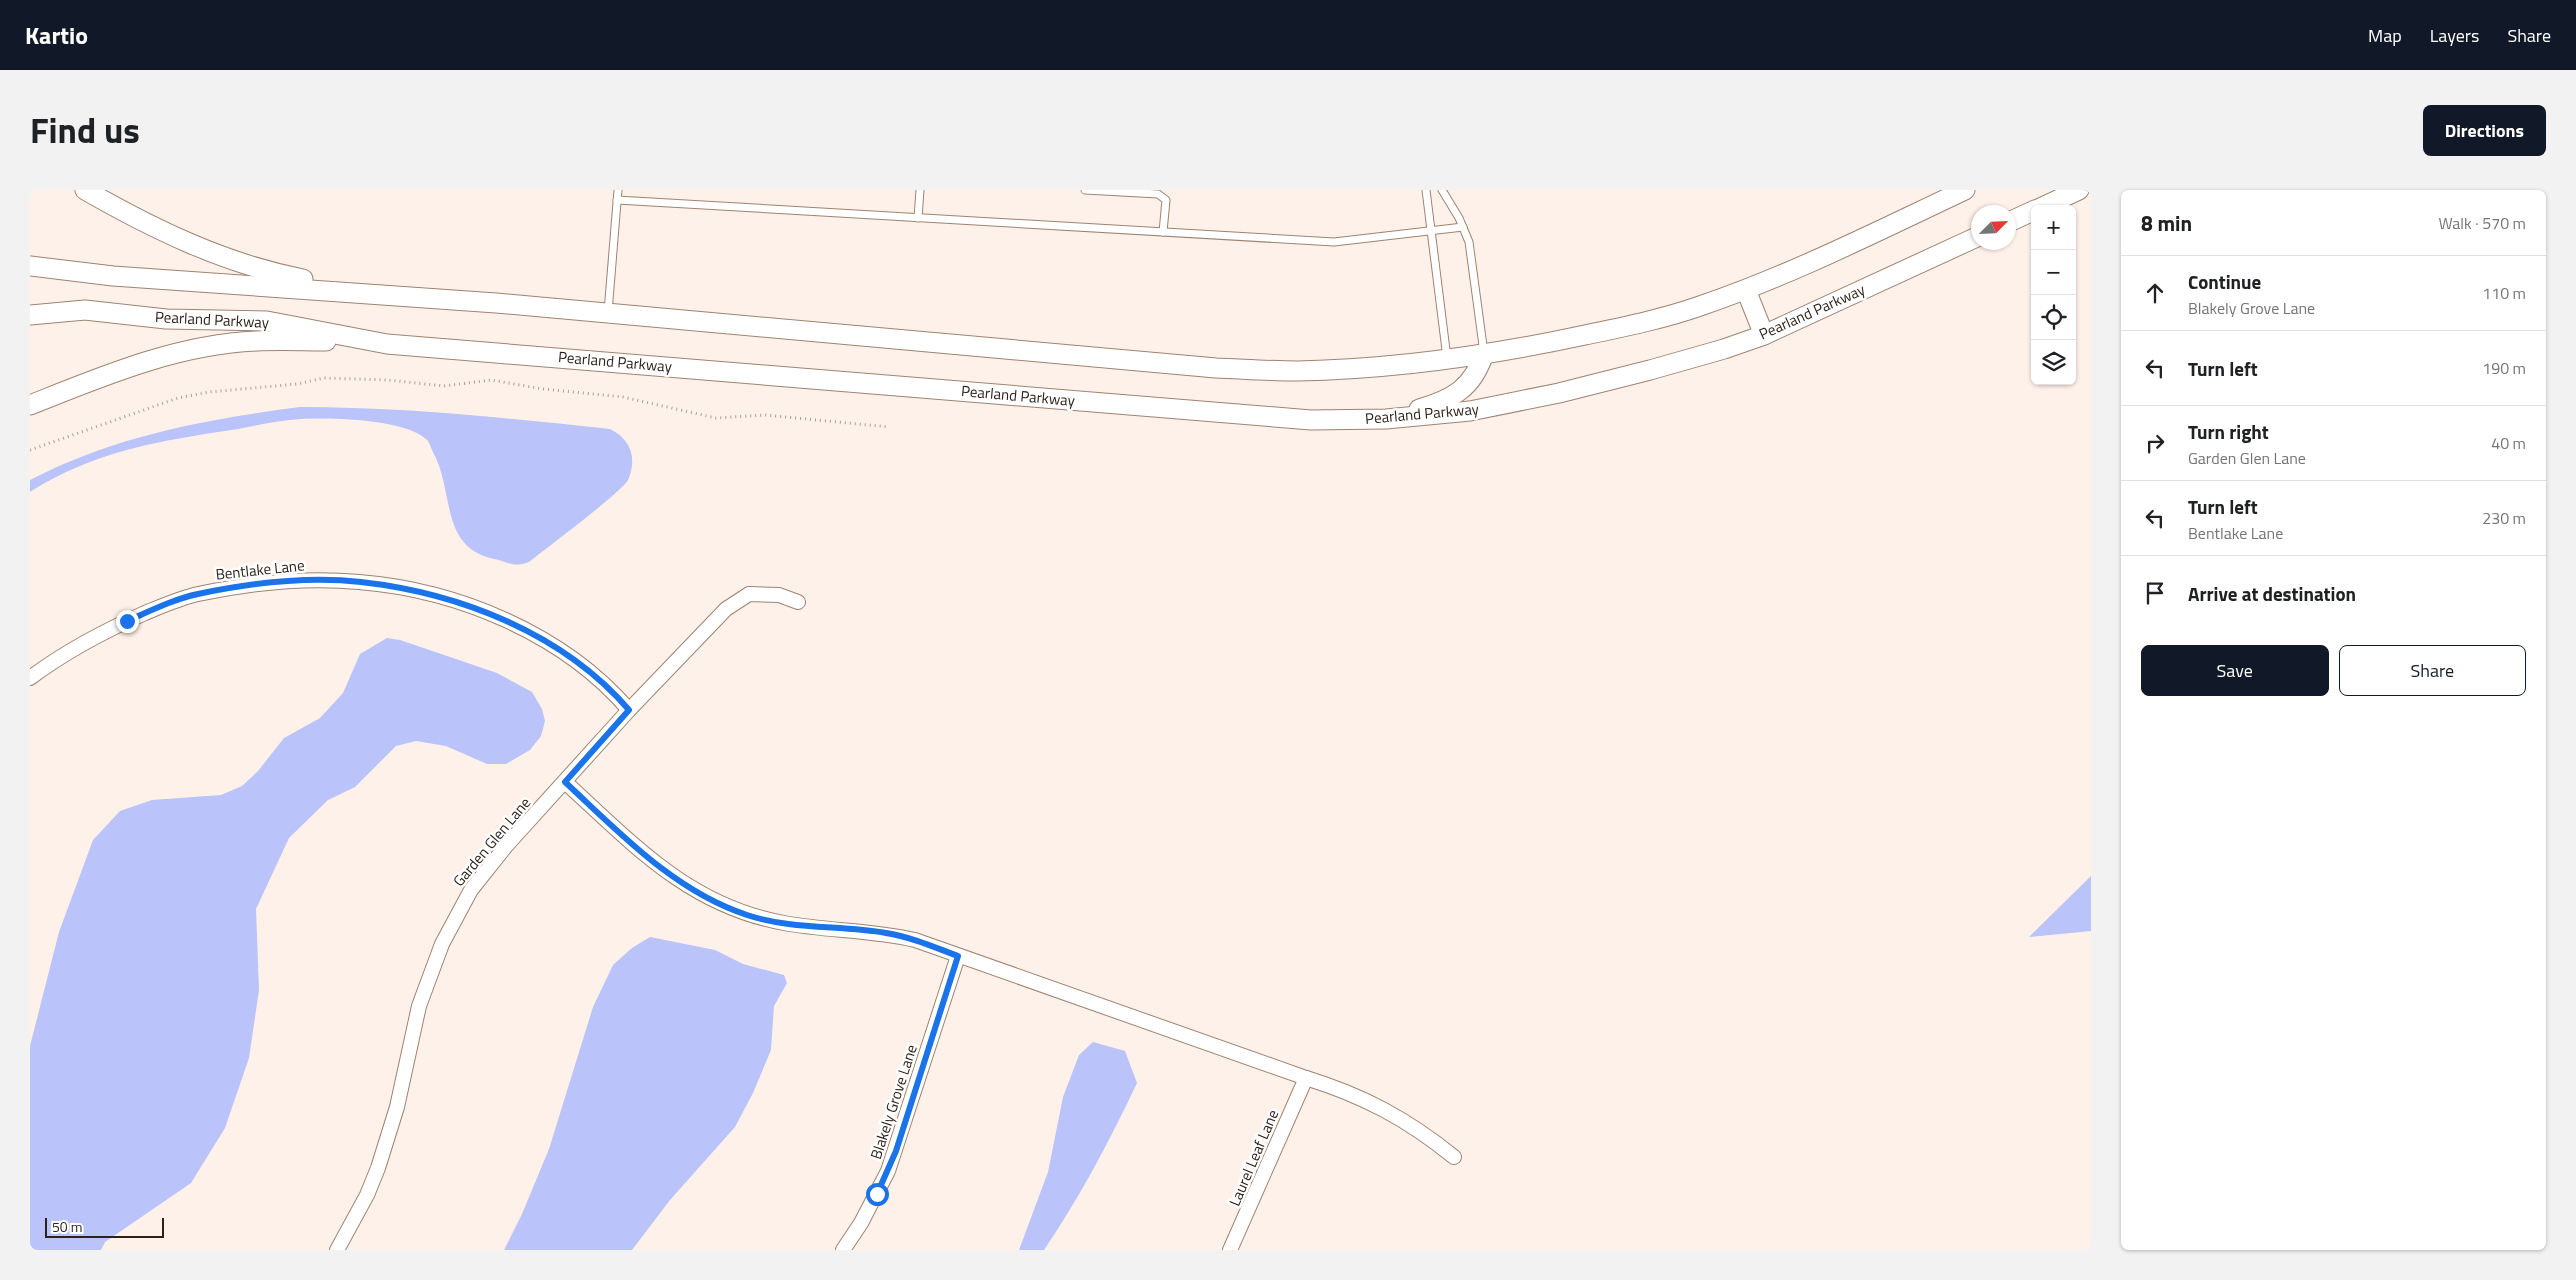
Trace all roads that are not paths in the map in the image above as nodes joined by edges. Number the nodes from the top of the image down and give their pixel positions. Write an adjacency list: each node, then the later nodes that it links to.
1 (85, 190): 20 (main road)
2 (618, 190): 9 (lane)
3 (920, 190): 12 (lane)
4 (1085, 190): 16 (lane)
5 (1426, 190): 15 (lane)
6 (1442, 190): 14 (lane)
7 (1965, 190): 19 (main road)
8 (2079, 190): 10 (main road)
9 (618, 200): 12 (lane); 21 (lane)
10 (2047, 205)
11 (2031, 212): 13 (main road)
12 (918, 218): 16 (lane)
13 (2016, 218)
14 (1462, 227): 15 (lane); 25 (lane)
15 (1431, 230): 16 (lane); 26 (lane)
16 (1164, 232)
17 (1971, 239): 23 (main road, Pearland Parkway)
18 (30, 266): 20 (main road)
19 (1746, 290): 23 (main road); 25 (main road)
20 (368, 292): 21 (main road)
21 (608, 313): 26 (main road)
22 (30, 315): 24 (main road, Pearland Parkway)
23 (1764, 335): 28 (main road, Pearland Parkway)
24 (387, 344): 27 (main road); 28 (main road, Pearland Parkway)
25 (1484, 353): 26 (main road); 28 (main road)
26 (1448, 358)
27 (30, 405)
28 (1386, 419)
29 (798, 602): 31 (street, Garden Glen Lane)
30 (30, 678): 31 (street, Bentlake Lane)
31 (629, 710): 32 (street, Garden Glen Lane)
32 (565, 782): 33 (street); 36 (street, Garden Glen Lane)
33 (958, 956): 34 (street); 37 (street, Blakely Grove Lane)
34 (1306, 1078): 35 (street); 38 (street, Laurel Leaf Lane)
35 (1454, 1157)
36 (337, 1250)
37 (843, 1250)
38 (1230, 1250)

